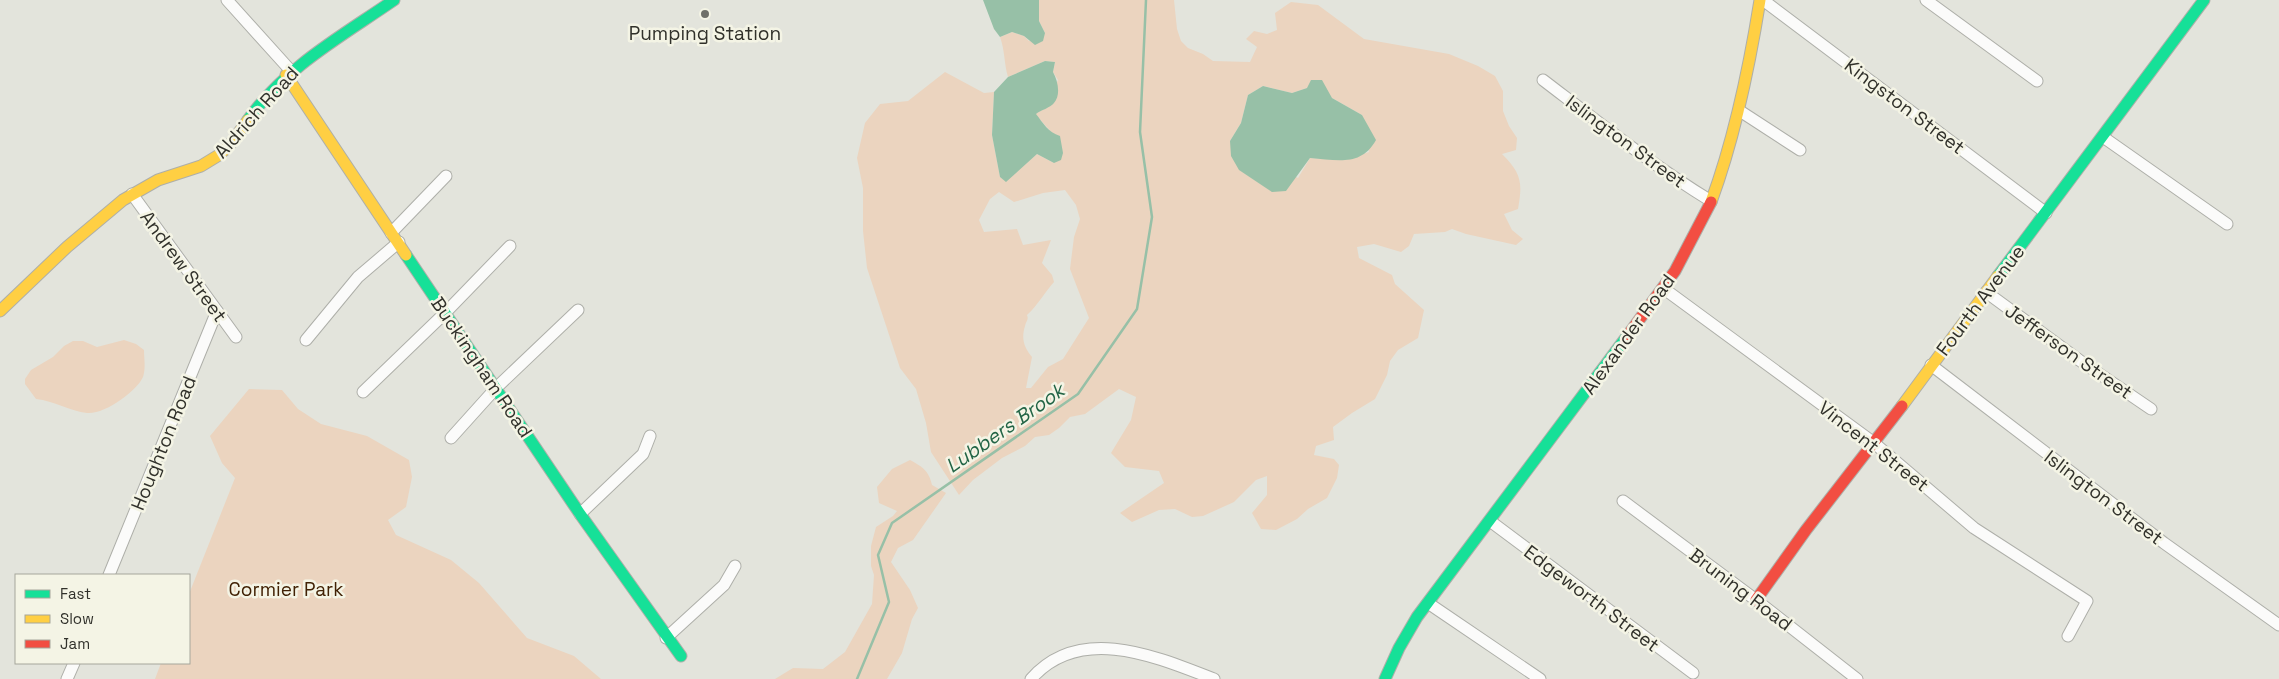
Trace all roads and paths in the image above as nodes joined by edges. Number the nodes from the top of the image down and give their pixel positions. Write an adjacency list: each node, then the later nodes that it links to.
1 (227, 0): 6 (street)
2 (394, 0): 6 (street, Aldrich Road)
3 (1761, 0): 9 (street, Alexander Road); 15 (street, Kingston Street)
4 (1926, 0): 8 (street)
5 (2204, 0): 10 (street, Fourth Avenue)
6 (288, 73): 13 (street, Aldrich Road); 17 (street, Buckingham Road)
7 (1543, 80): 14 (street, Islington Street)
8 (2037, 81)
9 (1740, 111): 11 (street); 14 (street, Alexander Road)
10 (2103, 137): 15 (street, Fourth Avenue); 16 (street)
11 (1800, 150)
12 (446, 176): 17 (street)
13 (132, 194): 22 (street, Aldrich Road); 23 (street, Andrew Street)
14 (1711, 200): 19 (street, Alexander Road)
15 (2046, 213): 20 (street, Fourth Avenue)
16 (2227, 224)
17 (395, 237): 24 (street, Buckingham Road); 26 (street)
18 (510, 246): 24 (street)
19 (1663, 288): 33 (street, Vincent Street); 36 (street, Alexander Road)
20 (1986, 292): 27 (street, Fourth Avenue); 30 (street, Jefferson Street)
21 (578, 310): 28 (street)
22 (0, 311)
23 (217, 311): 25 (street, Andrew Street); 38 (street, Houghton Road)
24 (445, 313): 28 (street, Buckingham Road); 29 (street)
25 (236, 338)
26 (306, 340)
27 (1931, 365): 33 (street, Fourth Avenue); 41 (street, Islington Street)
28 (496, 388): 32 (street); 35 (street, Buckingham Road)
29 (362, 392)
30 (2151, 409)
31 (650, 436): 35 (street)
32 (451, 438)
33 (1874, 443): 39 (street, Fourth Avenue); 42 (street, Vincent Street)
34 (1623, 501): 39 (street, Bruning Road)
35 (580, 514): 43 (street, Buckingham Road)
36 (1490, 522): 40 (street, Alexander Road); 46 (street, Edgeworth Street)
37 (735, 566): 43 (street)
38 (110, 574)
39 (1756, 600): 52 (street, Bruning Road)
40 (1428, 603): 50 (street, Alexander Road); 51 (street)
41 (2279, 625)
42 (2068, 636)
43 (666, 638): 44 (street, Buckingham Road)
44 (681, 656)
45 (74, 664): 47 (street)
46 (1693, 673)
47 (67, 679)
48 (1030, 679): 49 (street)
49 (1214, 679)
50 (1385, 679)
51 (1540, 679)
52 (1857, 679)

